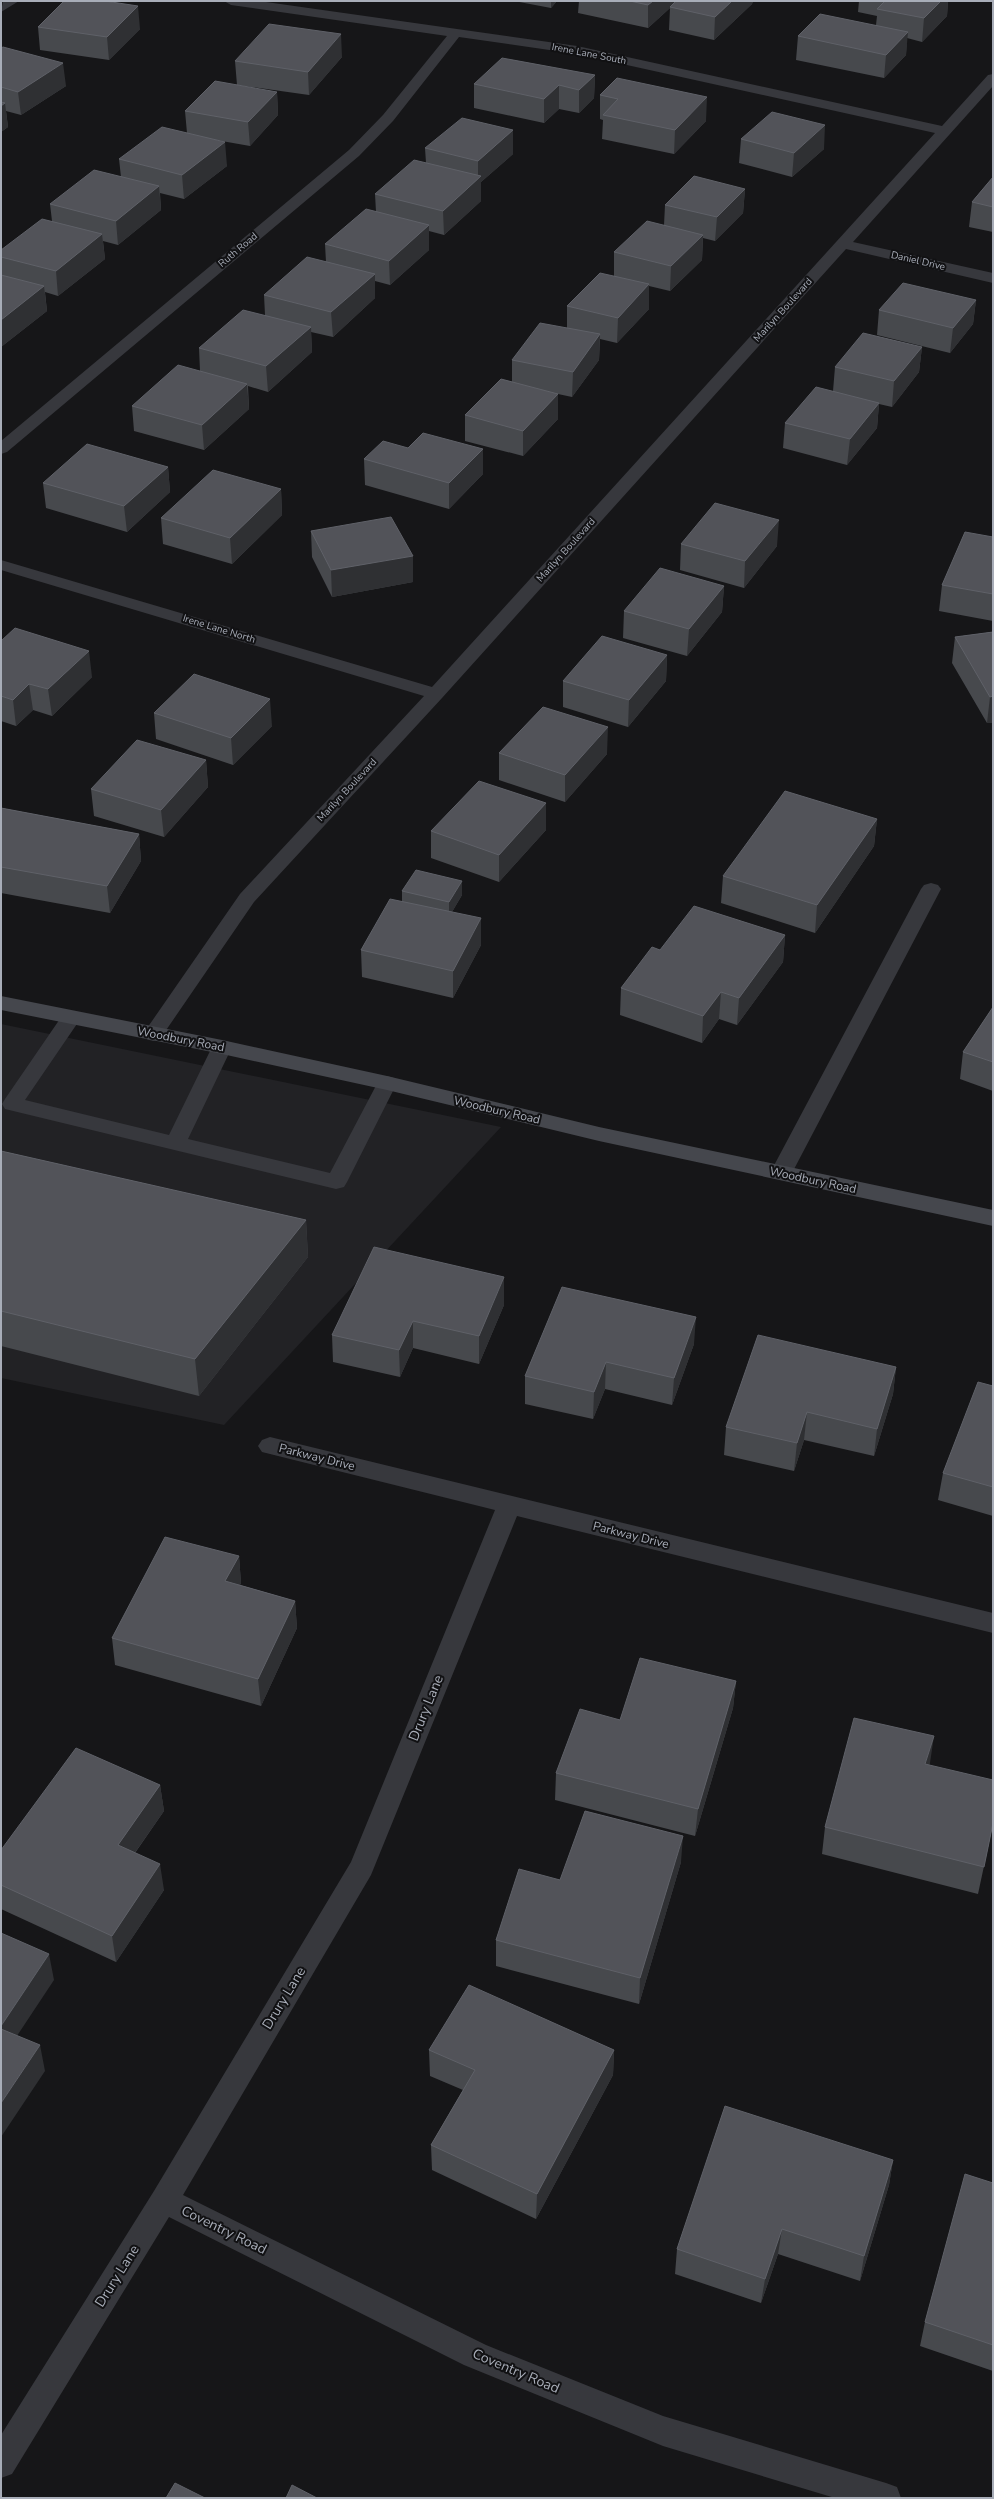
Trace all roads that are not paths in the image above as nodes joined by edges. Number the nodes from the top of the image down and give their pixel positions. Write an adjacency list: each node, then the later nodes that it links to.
1 (12, 1): 4 (street)
2 (231, 1): 3 (street, Irene Lane South)
3 (277, 4): 5 (street, Irene Lane South)
4 (1, 8)
5 (456, 33): 7 (street, Irene Lane South); 10 (street, Ruth Road)
6 (993, 78): 7 (street, Marilyn Boulevard)
7 (943, 131): 8 (street, Marilyn Boulevard)
8 (843, 244): 9 (street, Daniel Drive); 12 (street, Marilyn Boulevard)
9 (993, 278)
10 (1, 449)
11 (1, 565): 12 (street, Irene Lane North)
12 (436, 694): 16 (street, Marilyn Boulevard)
13 (930, 888): 20 (street)
14 (1, 1003): 15 (main road, Woodbury Road)
15 (71, 1018): 16 (main road, Woodbury Road); 19 (street)
16 (153, 1034): 17 (main road, Woodbury Road)
17 (222, 1047): 18 (main road, Woodbury Road); 19 (street)
18 (387, 1083): 19 (street); 20 (main road, Woodbury Road)
19 (176, 1143)
20 (781, 1173): 21 (main road, Woodbury Road)
21 (993, 1218)
22 (270, 1446): 23 (street, Parkway Drive)
23 (509, 1505): 24 (street, Parkway Drive); 25 (street, Drury Lane)
24 (993, 1623)
25 (164, 2200): 26 (street, Drury Lane); 27 (street, Coventry Road)
26 (1, 2463)
27 (886, 2498)

